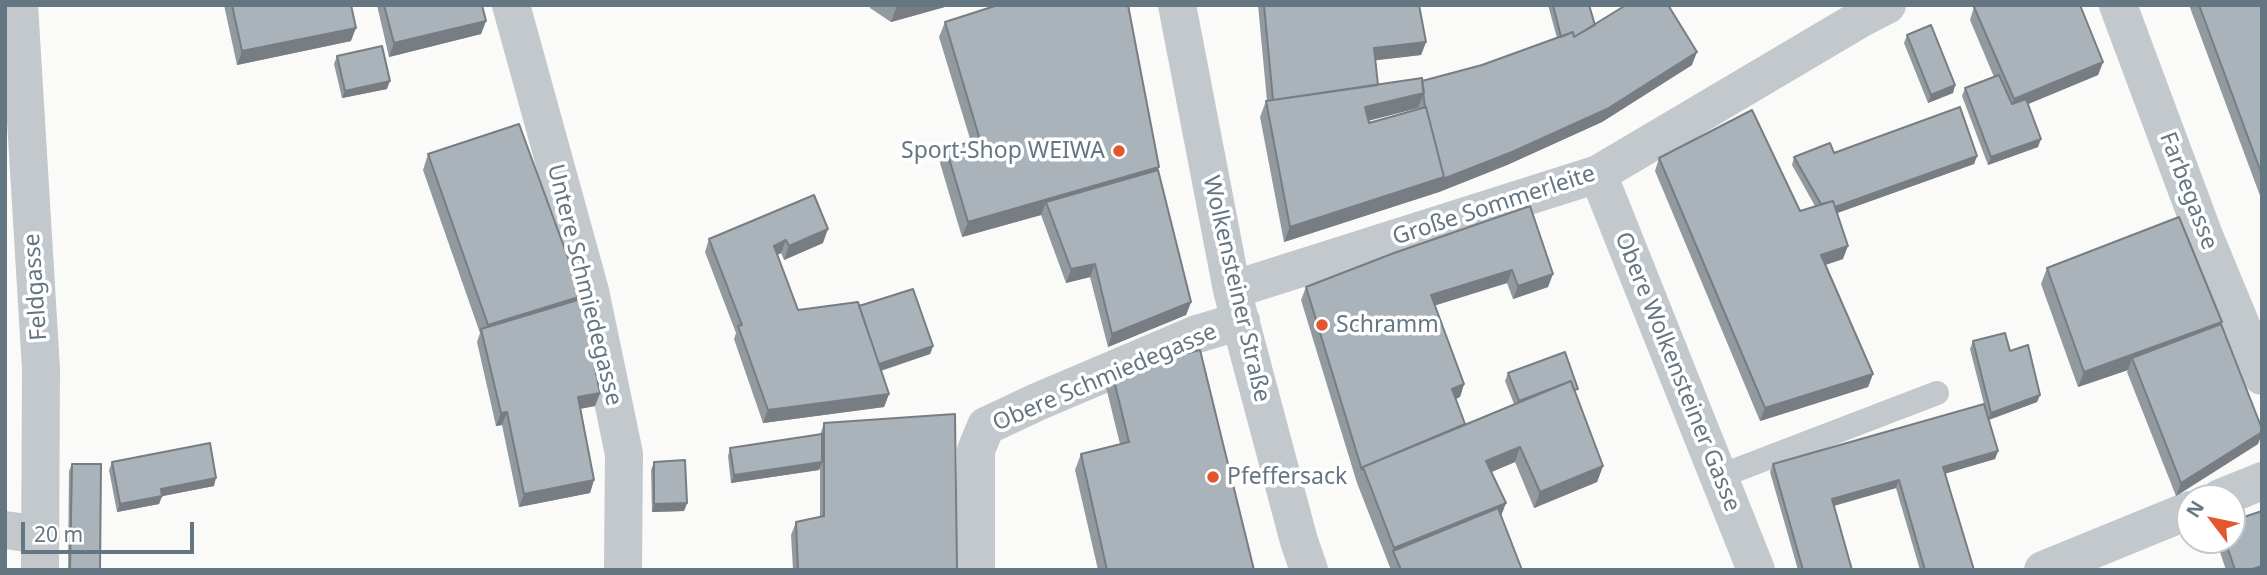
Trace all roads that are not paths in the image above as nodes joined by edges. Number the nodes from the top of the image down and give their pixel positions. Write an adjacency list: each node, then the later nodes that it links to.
1 (19, 5): 12 (street, Feldgasse)
2 (511, 5): 13 (street, Untere Schmiedegasse)
3 (1177, 5): 7 (street, Wolkensteiner Straße)
4 (2118, 5): 8 (street, Farbegasse)
5 (1868, 10): 6 (street, Große Sommerleite)
6 (1598, 174): 7 (street, Große Sommerleite); 10 (street, Obere Wolkensteiner Gasse)
7 (1236, 306): 14 (street, Obere Schmiedegasse); 15 (street, Wolkensteiner Straße)
8 (2262, 376)
9 (1937, 393): 10 (lane)
10 (1718, 477): 16 (street, Obere Wolkensteiner Gasse)
11 (2176, 516): 17 (street)
12 (29, 545)
13 (623, 570)
14 (976, 570)
15 (1309, 570)
16 (1756, 570)
17 (2043, 570)

